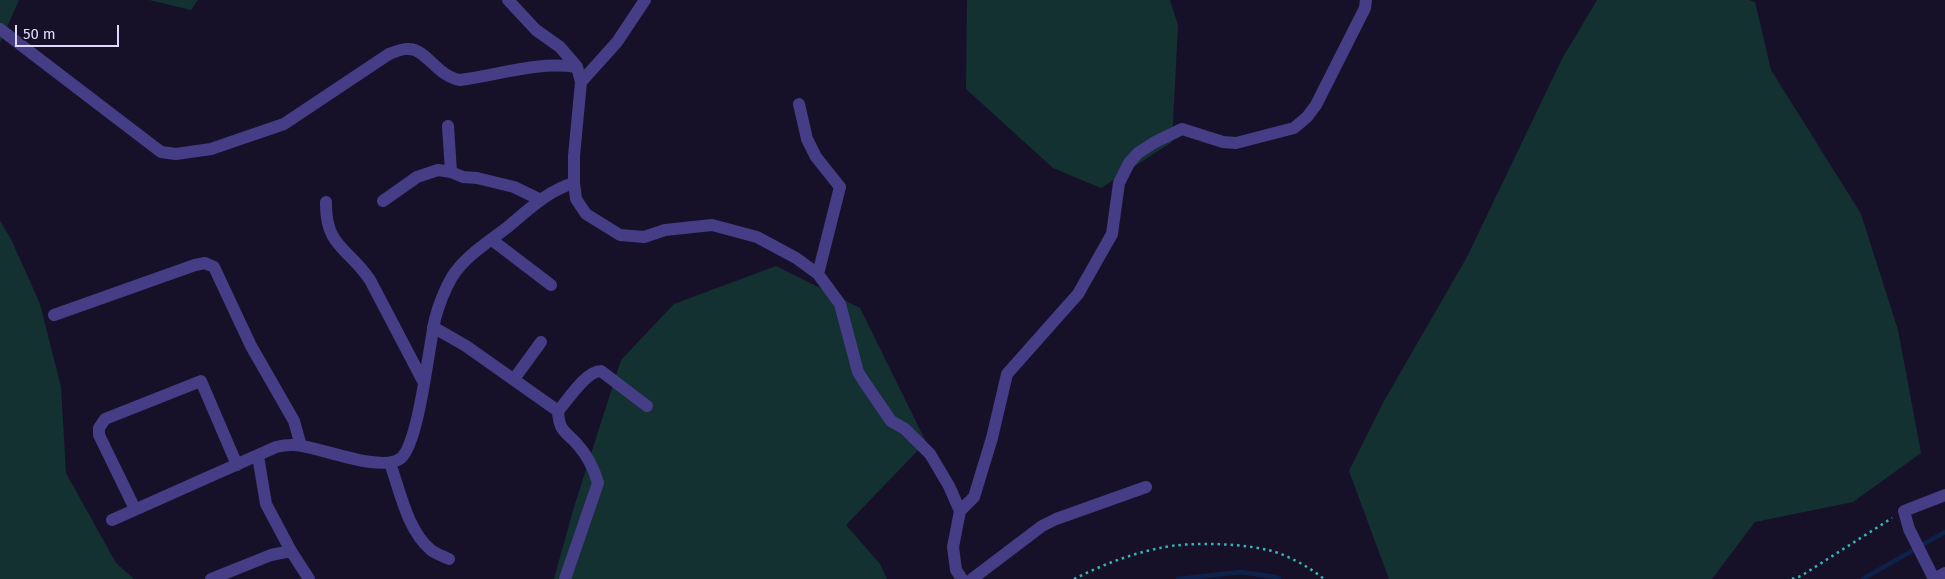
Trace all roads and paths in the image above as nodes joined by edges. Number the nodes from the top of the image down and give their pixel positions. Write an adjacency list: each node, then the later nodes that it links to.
1 (508, 0): 5 (street)
2 (645, 0): 6 (street)
3 (1366, 0): 31 (street)
4 (0, 29): 5 (street)
5 (577, 67): 6 (street)
6 (582, 82): 10 (street)
7 (799, 104): 15 (street)
8 (448, 126): 9 (street)
9 (451, 172): 11 (street); 12 (street)
10 (574, 183): 11 (street); 15 (street)
11 (541, 200): 14 (street)
12 (383, 201)
13 (326, 202): 21 (street)
14 (492, 240): 16 (street); 18 (street)
15 (818, 274): 31 (street)
16 (552, 285)
17 (54, 315): 24 (street)
18 (433, 327): 20 (street); 21 (street)
19 (541, 342): 20 (street)
20 (514, 379): 23 (street)
21 (424, 384): 26 (street)
22 (648, 406): 23 (street)
23 (558, 411): 39 (street)
24 (301, 446): 25 (street); 26 (street)
25 (258, 456): 27 (street); 34 (street)
26 (390, 463): 35 (street)
27 (237, 465): 30 (street); 30 (street)
28 (1146, 487): 41 (street)
29 (1945, 495): 32 (street)
30 (135, 510): 33 (street)
31 (960, 511): 40 (street)
32 (1904, 511): 44 (path); 45 (street)
33 (112, 520)
34 (291, 551): 37 (street); 38 (street)
35 (448, 559)
36 (1945, 573): 45 (street)
37 (211, 579)
38 (309, 579)
39 (565, 579)
40 (962, 579)
41 (972, 579)
42 (1074, 579): 43 (path)
43 (1324, 579)
44 (1792, 579)
45 (1934, 579)

